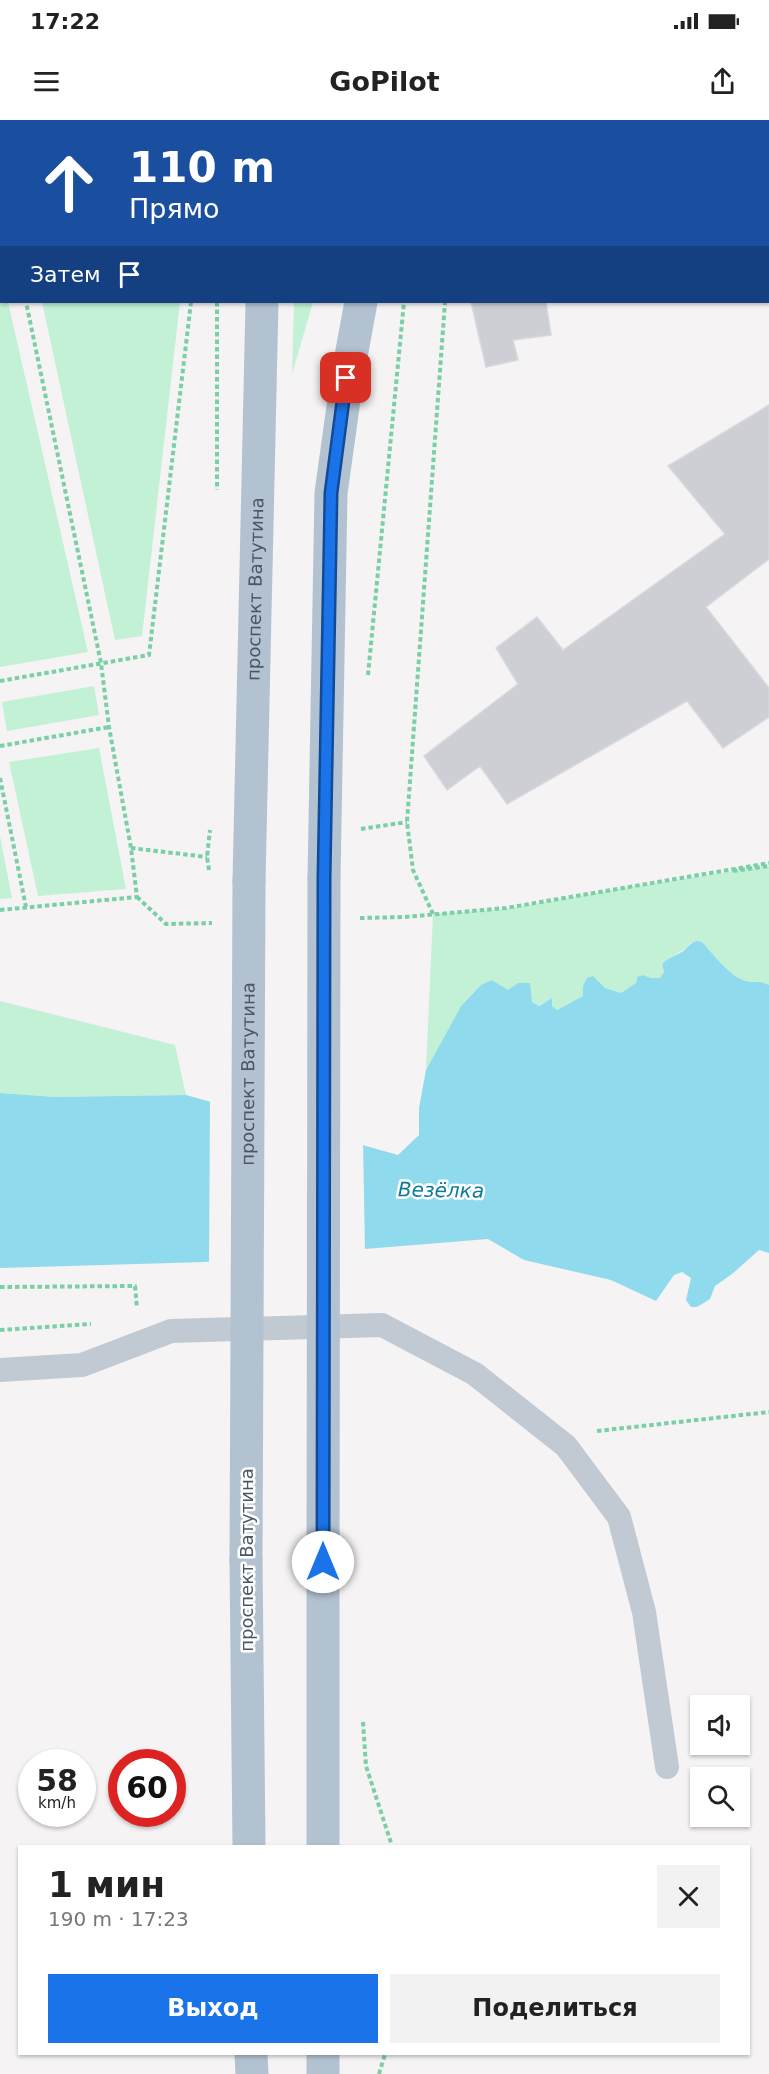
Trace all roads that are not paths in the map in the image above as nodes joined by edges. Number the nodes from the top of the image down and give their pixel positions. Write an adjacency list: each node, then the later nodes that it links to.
1 (262, 303): 5 (main road, проспект Ватутина, bridge)
2 (361, 303): 6 (main road, bridge)
3 (0, 1370): 4 (lane)
4 (667, 1767)
5 (249, 1845)
6 (323, 1845)
7 (251, 2055): 9 (main road)
8 (323, 2055): 10 (main road)
9 (252, 2074)
10 (323, 2074)

